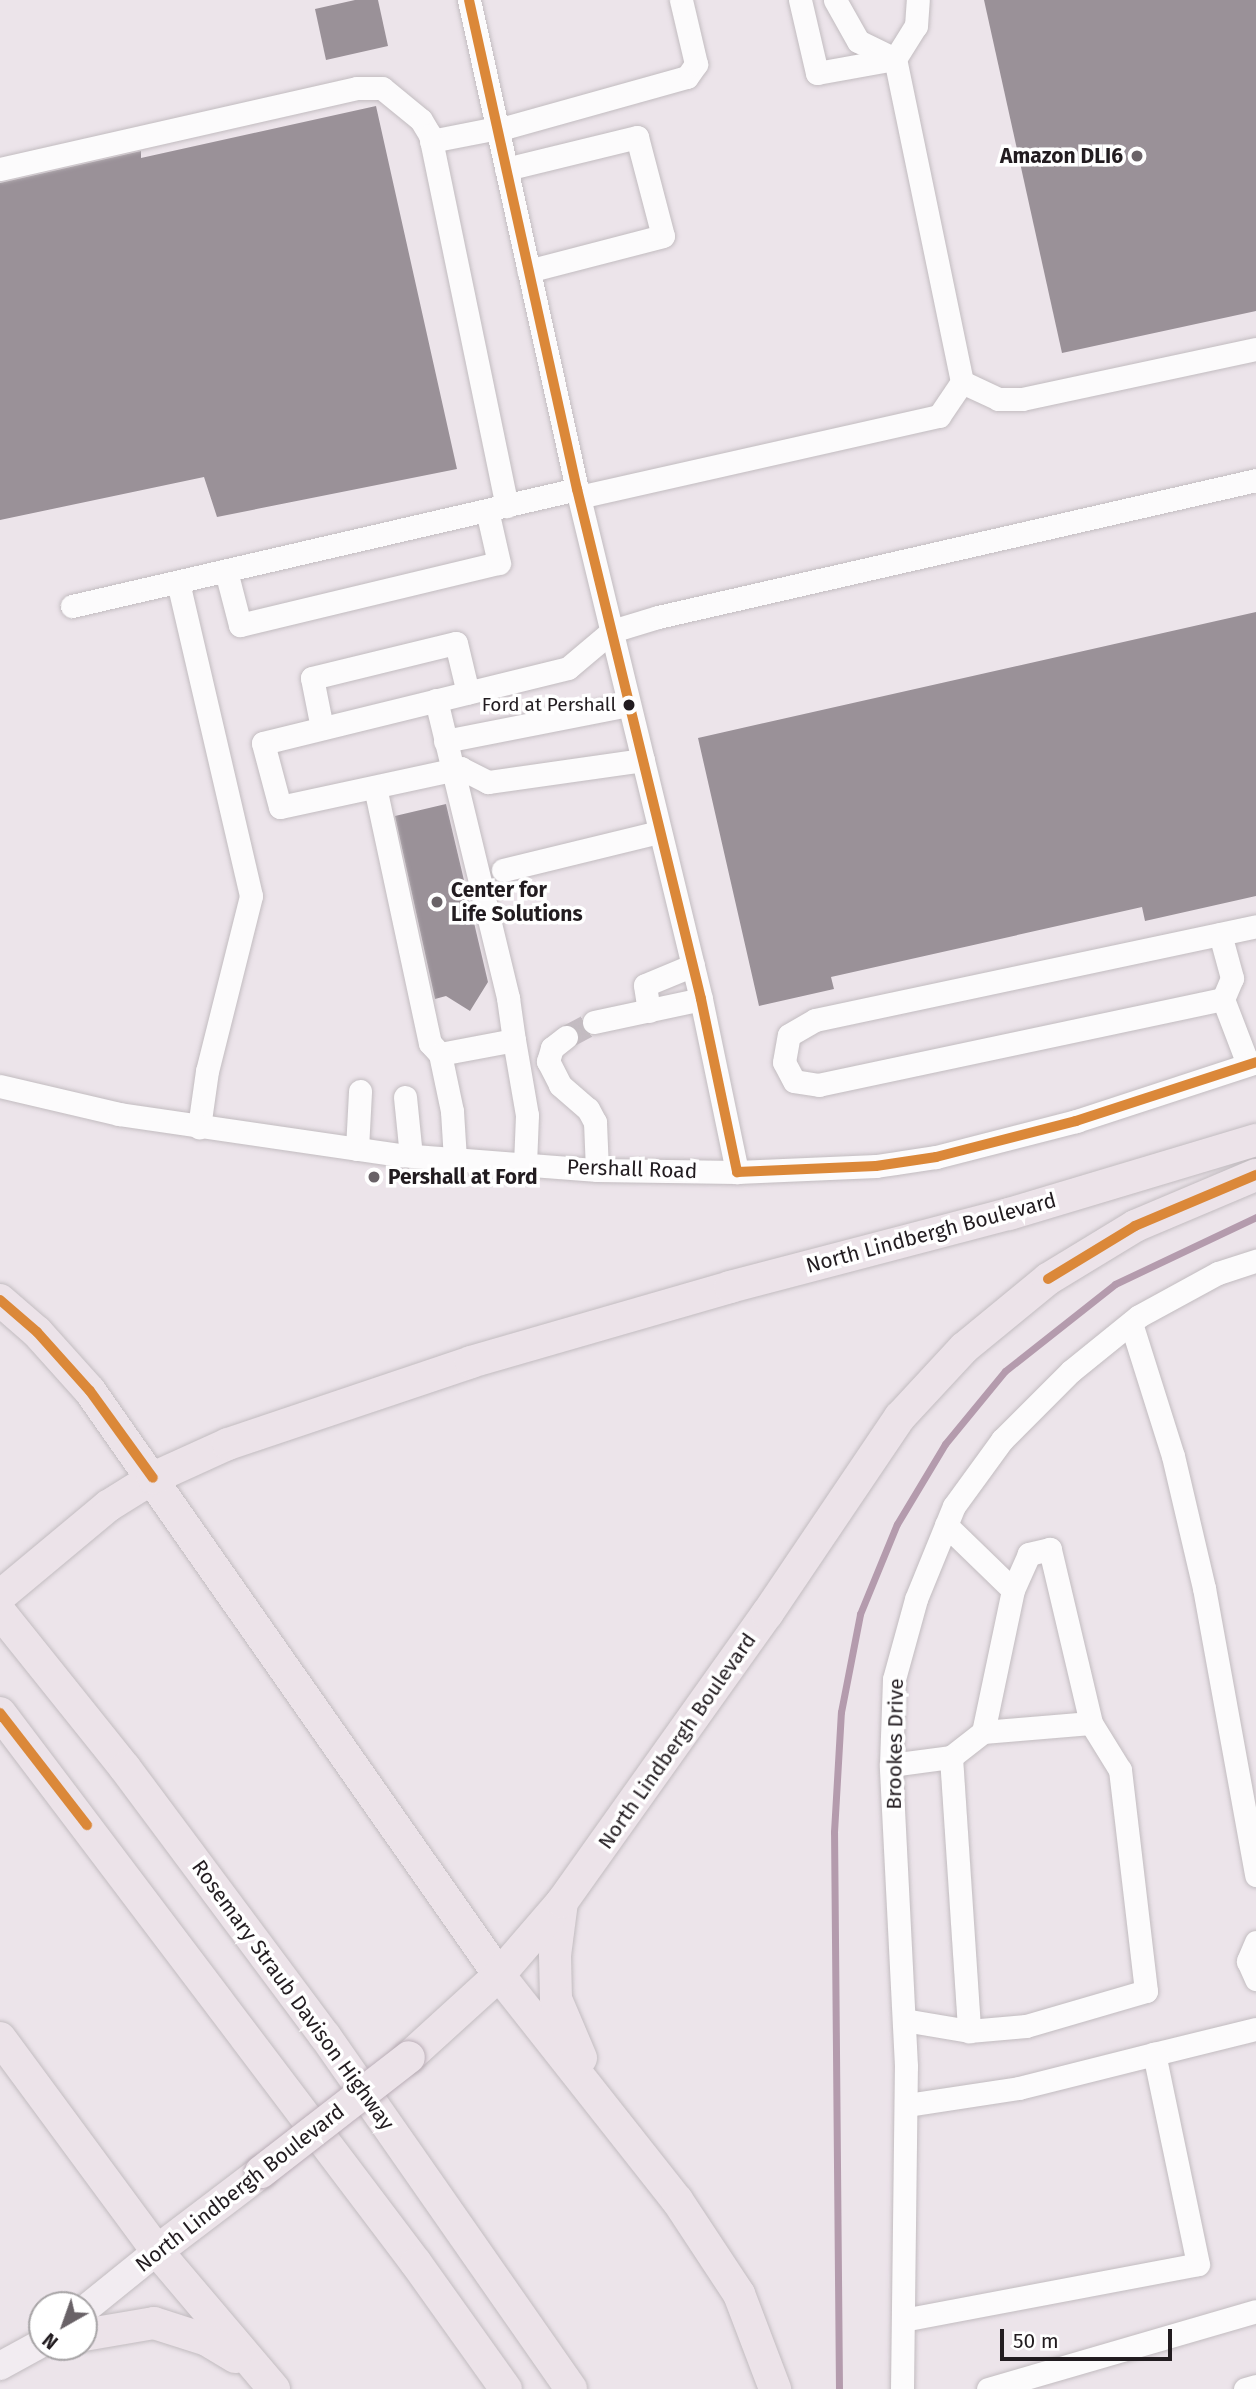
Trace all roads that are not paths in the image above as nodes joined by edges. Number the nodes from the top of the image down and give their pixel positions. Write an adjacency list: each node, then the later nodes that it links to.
1 (468, 0): 7 (street)
2 (681, 0): 7 (street)
3 (800, 0): 6 (street)
4 (835, 0): 6 (street)
5 (918, 0): 6 (street)
6 (895, 59): 13 (street)
7 (497, 129): 8 (street); 10 (street)
8 (431, 141): 9 (street); 16 (street)
9 (0, 169)
10 (506, 169): 11 (street); 11 (street)
11 (528, 271): 15 (street)
12 (1256, 349): 13 (street)
13 (962, 382): 15 (street)
14 (1256, 481): 20 (street)
15 (578, 493): 16 (street); 20 (street)
16 (497, 508): 17 (street); 17 (street)
17 (226, 571): 18 (street)
18 (178, 582): 19 (street); 45 (street)
19 (72, 606)
20 (611, 631): 21 (street); 23 (street)
21 (468, 693): 22 (street); 24 (street)
22 (436, 700): 24 (street); 25 (street)
23 (629, 705): 25 (street); 26 (street)
24 (322, 728): 28 (street)
25 (445, 741): 27 (street)
26 (643, 760): 27 (street); 29 (street)
27 (450, 770): 28 (street); 39 (street)
28 (375, 787): 40 (street)
29 (659, 832): 30 (street); 33 (street)
30 (503, 870)
31 (1256, 926): 32 (street)
32 (1220, 934): 35 (street); 35 (street)
33 (693, 965): 34 (street); 36 (street)
34 (701, 999): 36 (street); 52 (street)
35 (1223, 999): 41 (street)
36 (649, 1011): 37 (street)
37 (594, 1022)
38 (566, 1037): 51 (street)
39 (514, 1040): 40 (street); 50 (street)
40 (440, 1054): 49 (street)
41 (1252, 1063): 52 (street, Pershall Road)
42 (0, 1086): 45 (street, Pershall Road)
43 (360, 1091): 47 (street)
44 (405, 1097): 48 (street)
45 (199, 1127): 47 (street, Pershall Road)
46 (1256, 1140): 57 (highway, North Lindbergh Boulevard)
47 (357, 1149): 48 (street, Pershall Road)
48 (411, 1156): 49 (street, Pershall Road)
49 (455, 1159): 50 (street, Pershall Road)
50 (525, 1165): 51 (street, Pershall Road)
51 (597, 1170): 52 (street, Pershall Road)
52 (737, 1172)
53 (1256, 1175): 68 (highway, North Lindbergh Boulevard)
54 (1256, 1261): 56 (street, Brookes Drive)
55 (0, 1300): 57 (highway)
56 (1131, 1323): 58 (street, Brookes Drive); 67 (street)
57 (153, 1478): 60 (highway, North Lindbergh Boulevard); 70 (highway)
58 (946, 1524): 59 (street); 66 (street, Brookes Drive)
59 (1013, 1590): 63 (street); 64 (street)
60 (0, 1597)
61 (0, 1612): 91 (highway, Rosemary Straub Davison Highway)
62 (0, 1713): 90 (highway)
63 (1091, 1723): 64 (street); 74 (street)
64 (983, 1732): 65 (street)
65 (951, 1757): 66 (street); 74 (street)
66 (891, 1765): 72 (street, Brookes Drive)
67 (1256, 1875)
68 (562, 1902): 70 (highway, North Lindbergh Boulevard); 78 (highway)
69 (1256, 1942): 71 (street)
70 (499, 1975): 78 (highway); 79 (highway, North Lindbergh Boulevard, bridge)
71 (1256, 1979)
72 (904, 2020): 74 (street); 77 (street, Brookes Drive)
73 (1256, 2029): 76 (street)
74 (970, 2031)
75 (0, 2038): 79 (highway)
76 (1154, 2054): 77 (street); 83 (street)
77 (906, 2105): 83 (street, Brookes Drive)
78 (612, 2118): 92 (highway)
79 (157, 2251): 80 (main road, North Lindbergh Boulevard); 84 (highway)
80 (98, 2299)
81 (1256, 2311): 94 (street)
82 (98, 2319): 84 (highway)
83 (903, 2320): 93 (street, Brookes Drive)
84 (214, 2321): 88 (highway)
85 (98, 2333): 88 (highway)
86 (28, 2351): 87 (main road)
87 (0, 2366)
88 (264, 2379)
89 (1256, 2386): 95 (street)
90 (506, 2389)
91 (571, 2389)
92 (775, 2389)
93 (902, 2389)
94 (988, 2389)
95 (1245, 2389)

